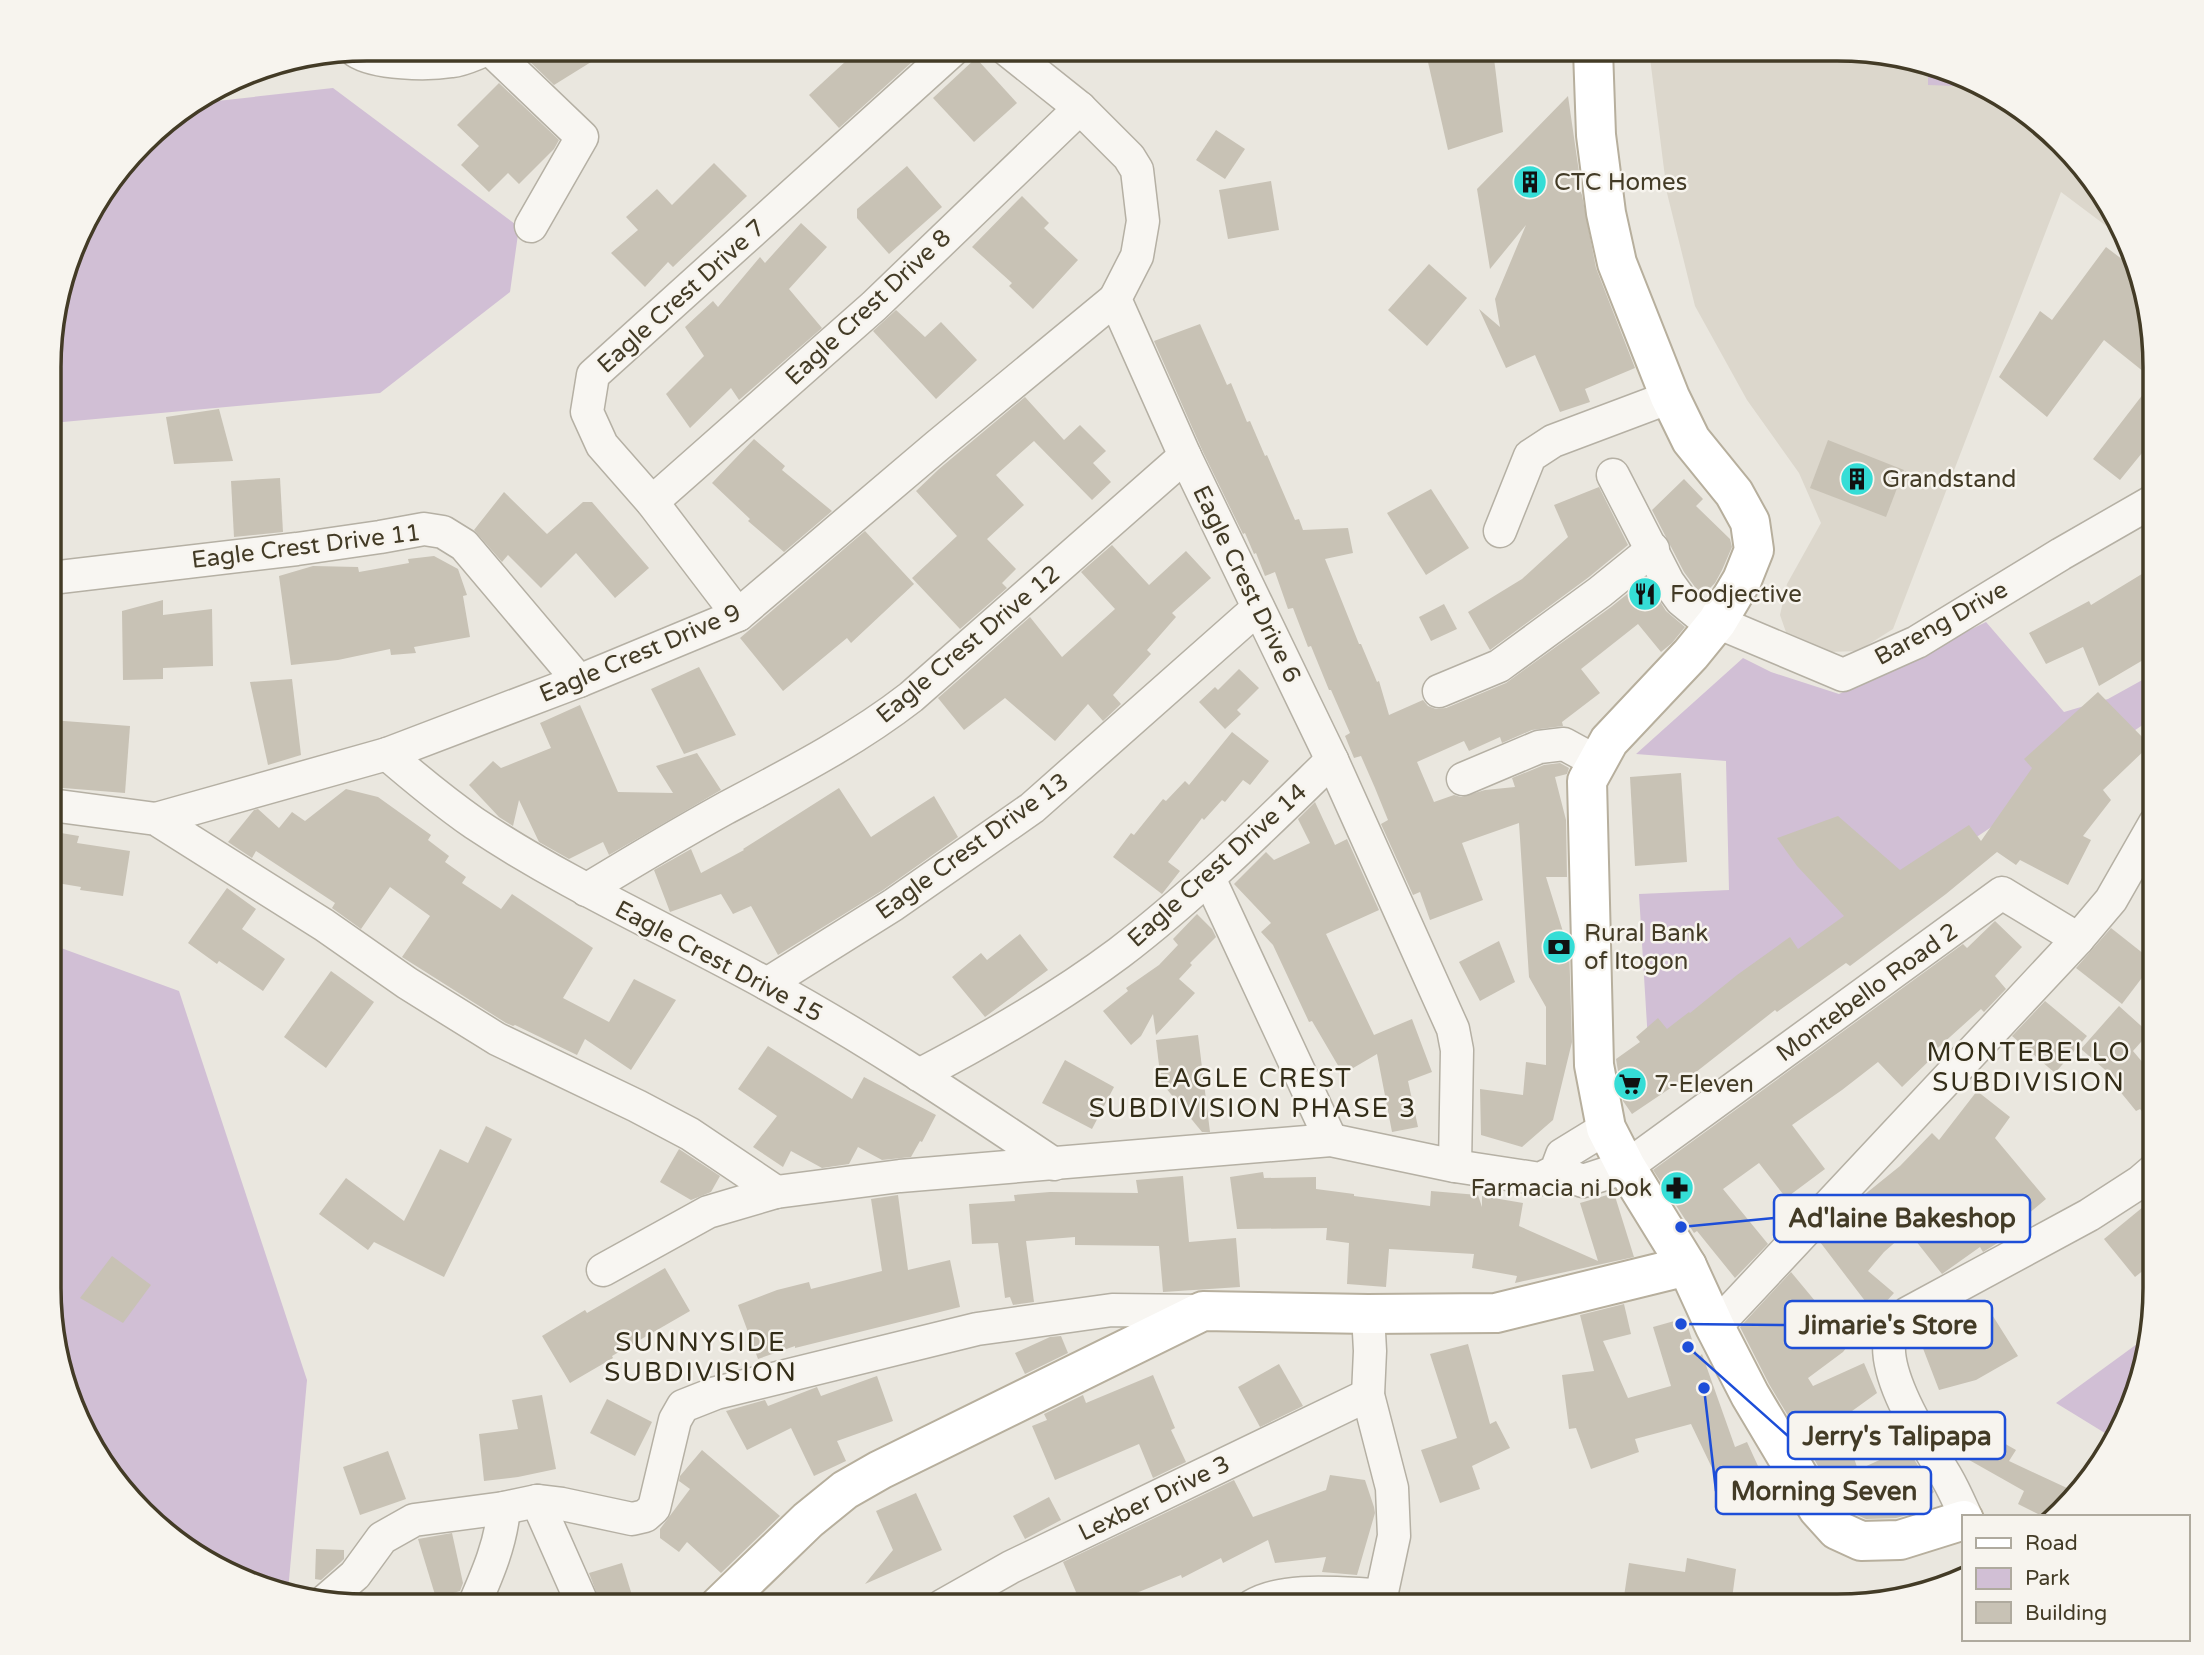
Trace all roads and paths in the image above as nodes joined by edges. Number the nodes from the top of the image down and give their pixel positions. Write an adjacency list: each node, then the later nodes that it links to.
1 (386, 61): 2 (street)
2 (453, 61)
3 (502, 61): 8 (street)
4 (941, 61): 13 (street, Eagle Crest Drive 7)
5 (1021, 61): 7 (street)
6 (1593, 61): 10 (main road)
7 (1080, 108): 9 (street); 13 (street, Eagle Crest Drive 8)
8 (531, 226)
9 (1115, 299): 11 (street, Eagle Crest Drive 6); 19 (street, Eagle Crest Drive 9)
10 (1670, 397): 15 (street); 20 (main road)
11 (1185, 456): 18 (street, Eagle Crest Drive 6); 31 (street, Eagle Crest Drive 12)
12 (1613, 475): 16 (street, Bareng Drive)
13 (652, 502): 19 (street, Eagle Crest Drive 7)
14 (2143, 507): 20 (street, Bareng Drive)
15 (1500, 531)
16 (1653, 549): 20 (street, Bareng Drive); 22 (street)
17 (61, 577): 21 (street, Eagle Crest Drive 11)
18 (1258, 608): 24 (street, Eagle Crest Drive 6); 33 (street, Eagle Crest Drive 13)
19 (738, 615): 21 (street, Eagle Crest Drive 9)
20 (1717, 622): 25 (main road)
21 (579, 681): 23 (street, Eagle Crest Drive 9)
22 (1439, 691)
23 (387, 754): 28 (street, Eagle Crest Drive 9); 31 (street, Eagle Crest Drive 15)
24 (1332, 760): 30 (street, Eagle Crest Drive 14); 38 (street, Eagle Crest Drive 6)
25 (1597, 762): 26 (street); 35 (main road)
26 (1463, 779)
27 (61, 806): 28 (street)
28 (156, 819): 42 (street)
29 (2143, 844): 32 (street)
30 (1209, 878): 34 (street, Eagle Crest Drive 14); 36 (street)
31 (586, 890): 33 (street, Eagle Crest Drive 15)
32 (2078, 939): 39 (street, Montebello Road 2); 47 (street)
33 (767, 984): 34 (street, Eagle Crest Drive 15)
34 (919, 1074): 37 (street, Eagle Crest Drive 15)
35 (1606, 1128): 39 (main road); 40 (street)
36 (1331, 1140): 37 (street); 38 (street)
37 (1054, 1164): 42 (street)
38 (1455, 1166): 40 (street)
39 (1626, 1167): 40 (street); 43 (main road)
40 (1556, 1171)
41 (2143, 1179): 51 (street)
42 (776, 1192): 44 (street)
43 (1687, 1266): 46 (main road); 47 (main road)
44 (603, 1270)
45 (1203, 1311): 46 (main road); 49 (street); 56 (main road)
46 (1368, 1314): 48 (street)
47 (1715, 1327): 52 (main road)
48 (1368, 1395): 57 (street, Lexber Drive 3); 60 (street)
49 (537, 1501): 50 (street); 55 (street)
50 (504, 1508): 53 (street); 54 (street)
51 (1964, 1515)
52 (1962, 1519)
53 (336, 1592)
54 (479, 1594)
55 (578, 1594)
56 (731, 1594)
57 (963, 1594)
58 (1296, 1594): 59 (street)
59 (1315, 1594)
60 (1381, 1594)

